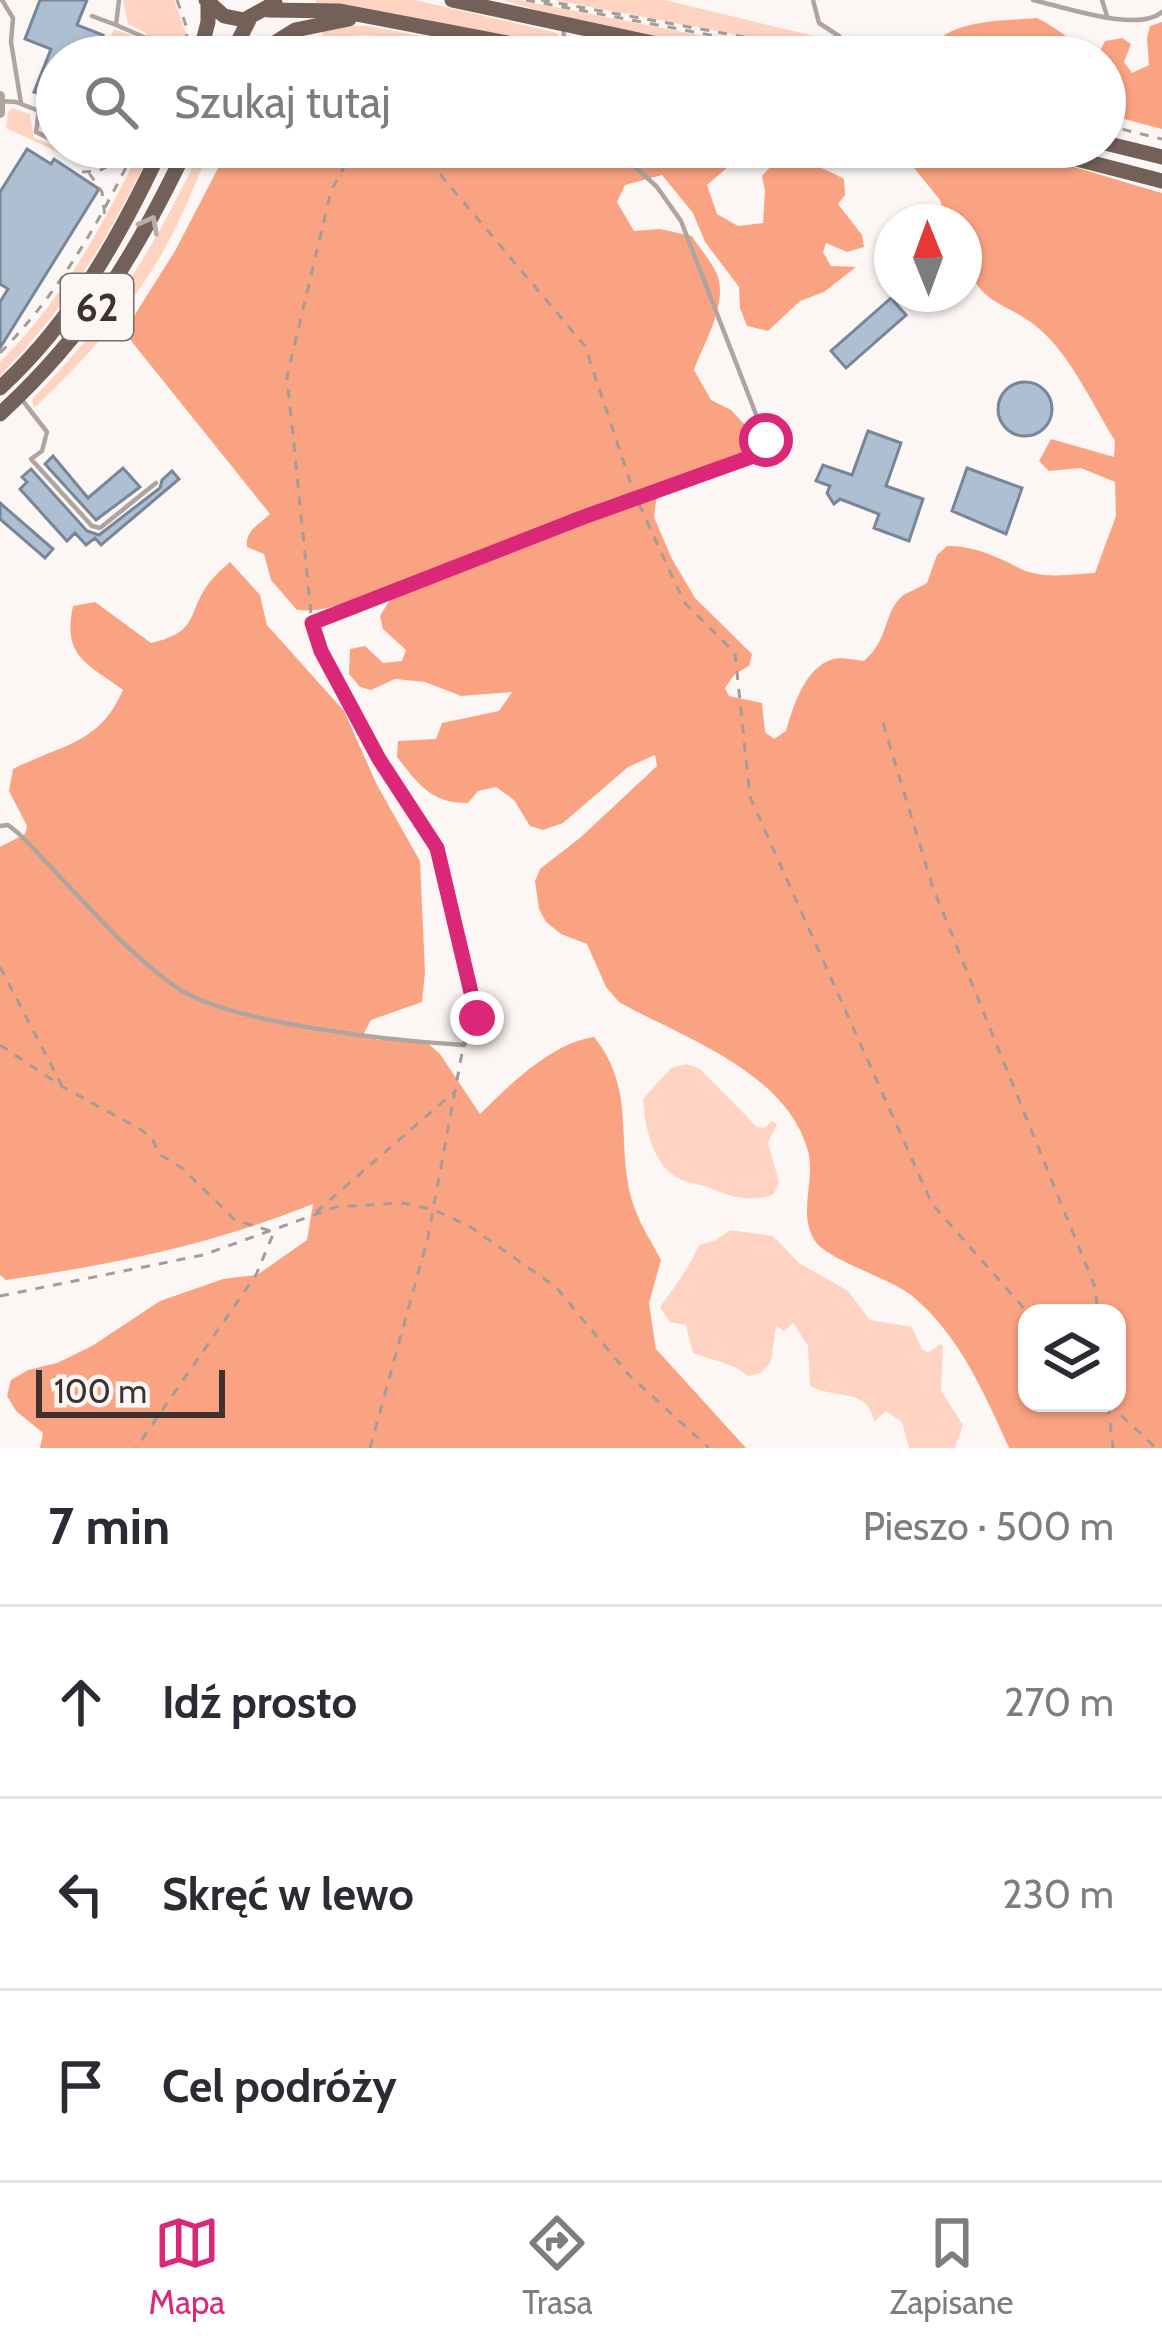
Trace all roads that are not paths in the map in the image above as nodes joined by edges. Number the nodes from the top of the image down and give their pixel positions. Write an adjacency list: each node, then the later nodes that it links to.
1 (2, 0): 25 (lane)
2 (119, 0): 15 (lane)
3 (452, 0): 14 (main road)
4 (813, 0): 23 (lane)
5 (1033, 0): 11 (lane)
6 (1102, 0): 11 (lane)
7 (207, 2): 12 (main road); 17 (main road)
8 (273, 5): 12 (main road); 13 (main road)
9 (1162, 12): 11 (lane)
10 (92, 16): 15 (lane)
11 (1107, 16)
12 (249, 20): 18 (main road)
13 (382, 21): 19 (main road); 20 (main road)
14 (562, 25): 21 (lane); 22 (main road)
15 (116, 26): 16 (lane)
16 (141, 36)
17 (204, 36)
18 (241, 36)
19 (284, 36)
20 (463, 36)
21 (566, 36)
22 (616, 36)
23 (839, 36)
24 (0, 99): 25 (lane); 27 (street)
25 (21, 104): 26 (lane)
26 (36, 110)
27 (0, 112)
28 (1126, 148): 29 (main road)
29 (1162, 158)
30 (151, 168): 35 (main road, 62)
31 (176, 168): 36 (main road, 62, one-way to 31)
32 (636, 168): 39 (lane)
33 (1112, 168): 34 (main road)
34 (1162, 181)
35 (0, 388)
36 (19, 396): 37 (main road, 62); 38 (lane)
37 (0, 414)
38 (156, 483)
39 (0, 826)

